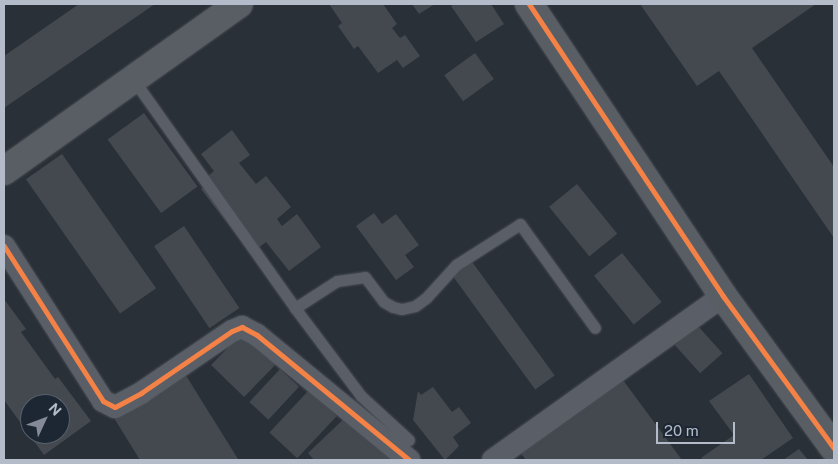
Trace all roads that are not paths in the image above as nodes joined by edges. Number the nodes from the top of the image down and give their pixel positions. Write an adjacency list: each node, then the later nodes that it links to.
1 (239, 4): 3 (street)
2 (529, 4): 6 (street)
3 (133, 79): 4 (street); 7 (lane)
4 (4, 171)
5 (4, 246): 10 (street)
6 (723, 296): 9 (street); 11 (street)
7 (295, 308): 8 (lane); 10 (lane)
8 (595, 328)
9 (834, 448)
10 (409, 450)
11 (493, 460)

